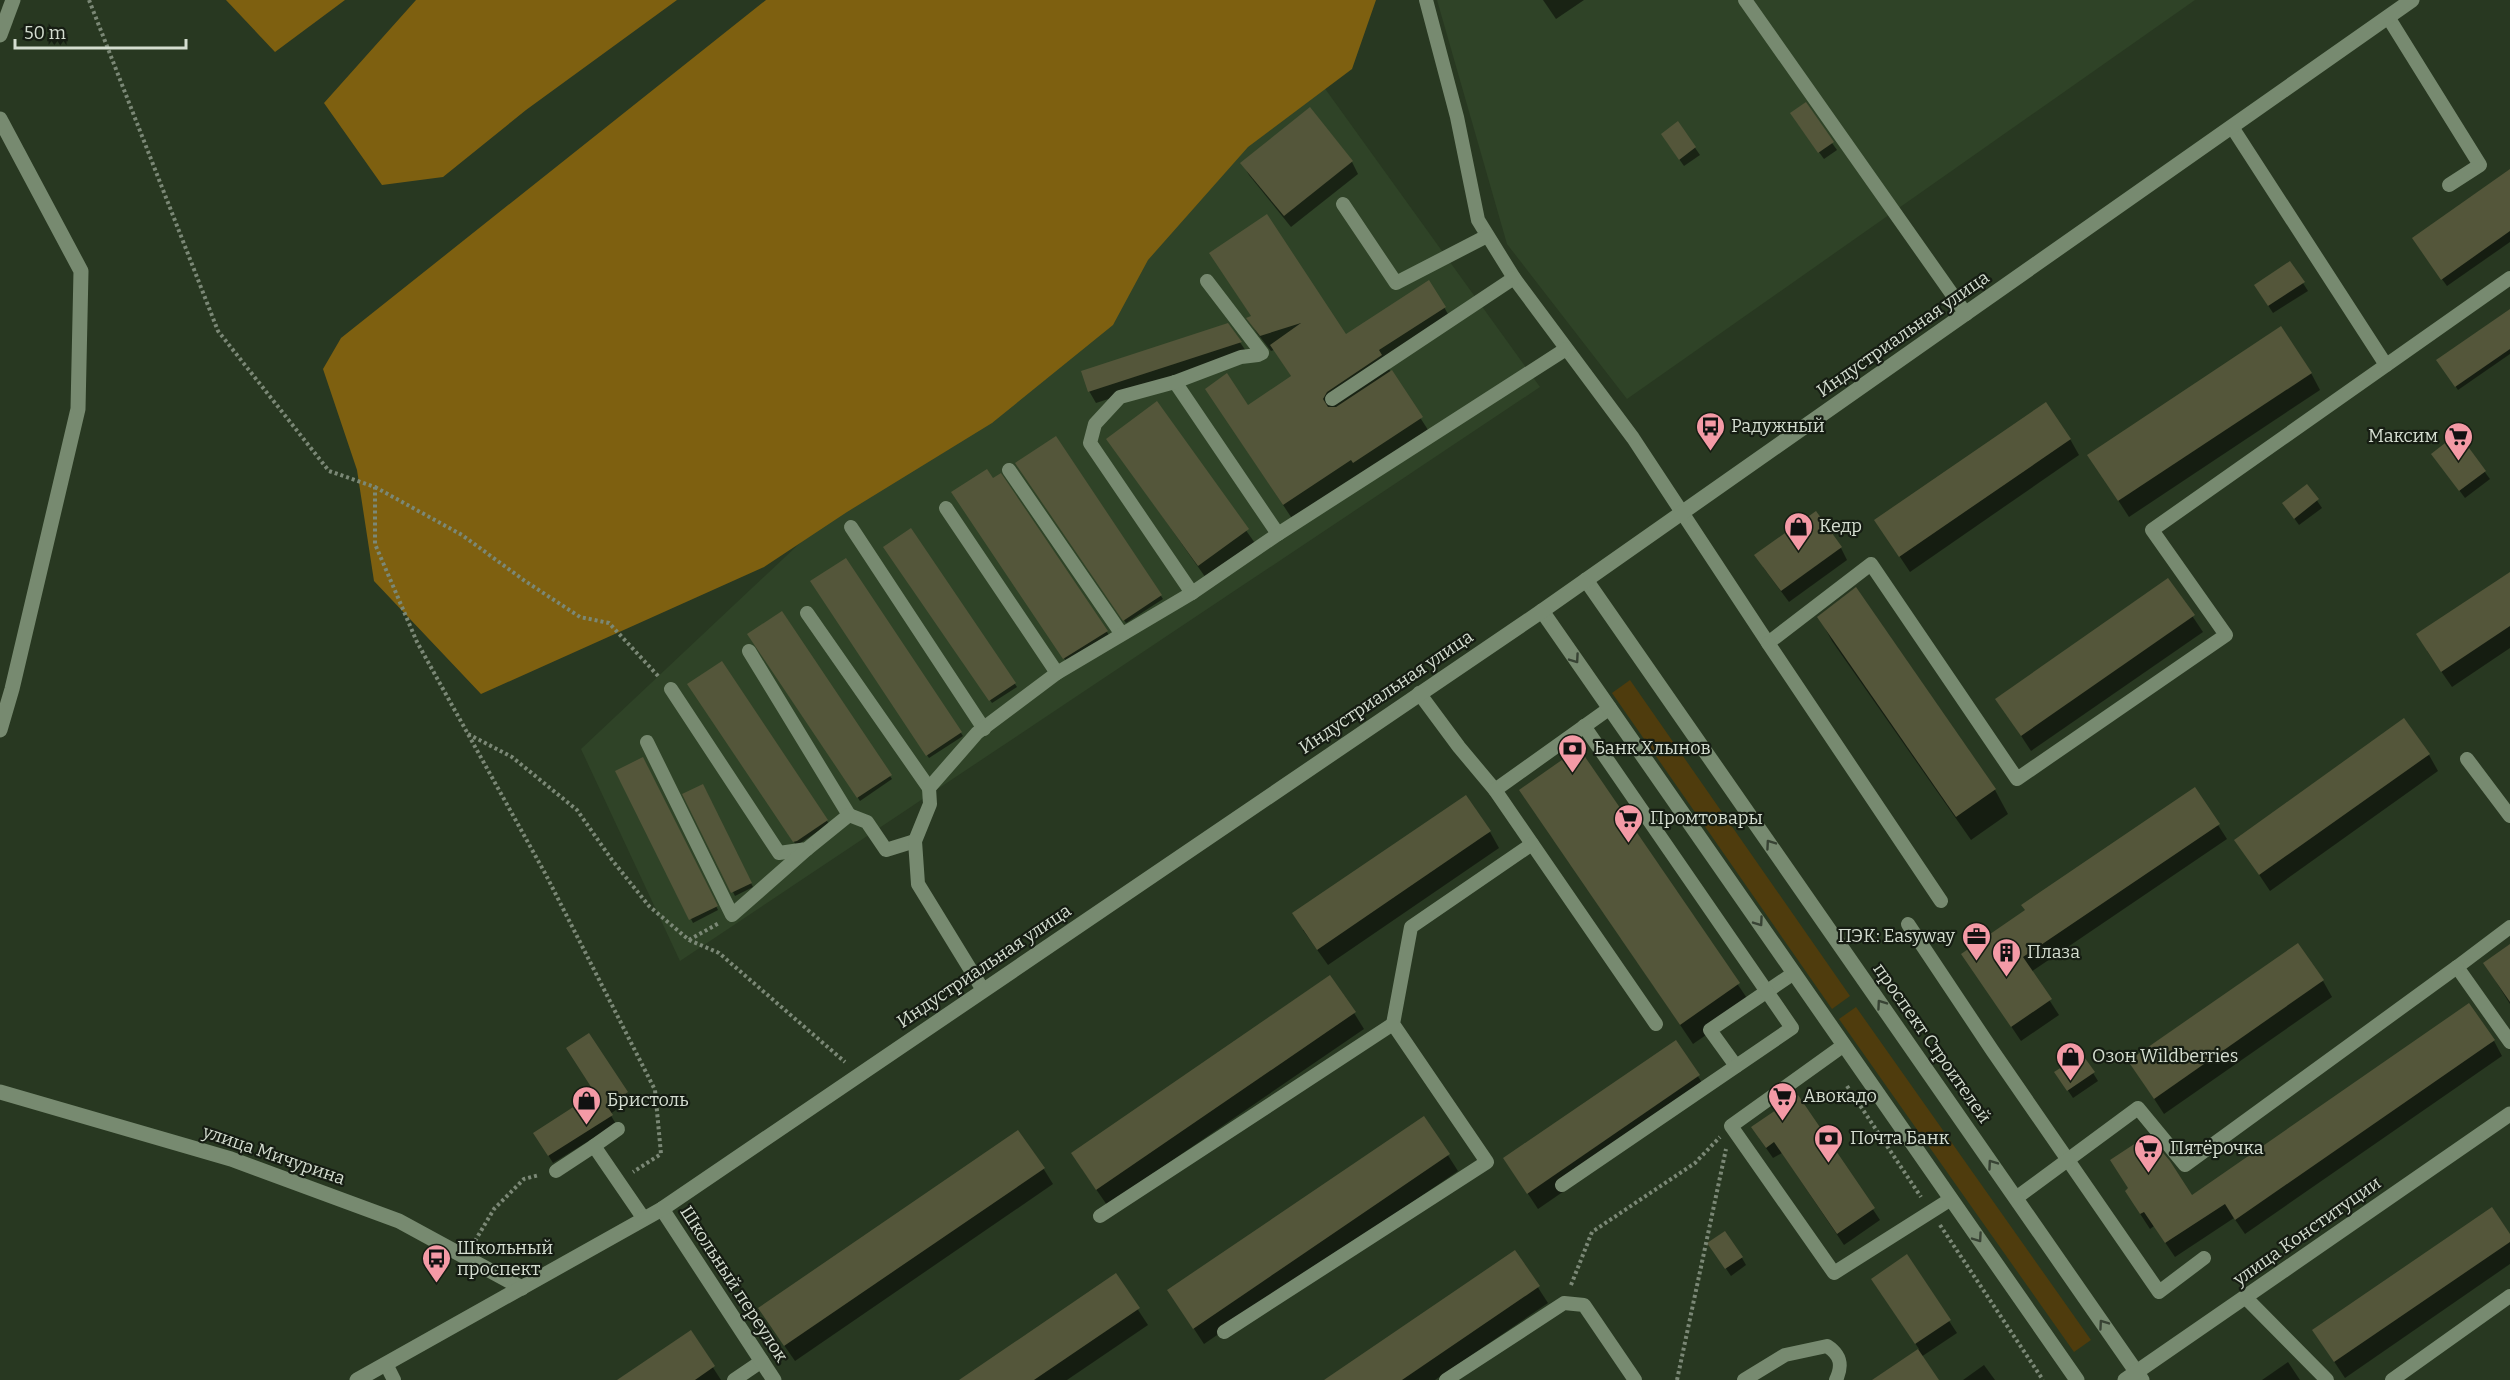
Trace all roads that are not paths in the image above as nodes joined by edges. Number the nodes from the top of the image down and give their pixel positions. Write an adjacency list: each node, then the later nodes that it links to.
1 (14, 0): 6 (street)
2 (1426, 0): 11 (lane)
3 (1744, 0): 15 (lane)
4 (2412, 0): 5 (street, Индустриальная улица)
5 (2388, 17): 8 (street, Индустриальная улица); 9 (lane)
6 (0, 35)
7 (0, 119): 37 (street)
8 (2232, 127): 15 (street, Индустриальная улица); 17 (lane)
9 (2449, 185)
10 (1343, 204): 11 (lane)
11 (1487, 236): 12 (lane)
12 (1514, 278): 16 (lane); 19 (lane)
13 (2510, 278): 17 (lane)
14 (1207, 281): 18 (lane)
15 (1966, 314): 22 (street, Индустриальная улица)
16 (1566, 349): 22 (lane); 24 (lane)
17 (2386, 365): 30 (lane)
18 (1175, 382): 24 (lane); 26 (lane)
19 (1332, 399)
20 (1010, 470): 29 (lane)
21 (946, 508): 32 (lane)
22 (1683, 512): 25 (street, Индустриальная улица); 30 (lane)
23 (850, 527): 38 (lane)
24 (1278, 534): 26 (lane)
25 (1586, 580): 27 (street, Индустриальная улица); 67 (street, проспект Строителей, one-way to 25)
26 (1192, 593): 29 (lane)
27 (1542, 611): 34 (street, Индустриальная улица); 35 (street, one-way to 35)
28 (807, 613): 41 (lane)
29 (1121, 633): 32 (lane)
30 (1768, 643): 48 (lane)
31 (749, 651): 43 (lane)
32 (1057, 673): 38 (lane)
33 (671, 689): 47 (lane)
34 (1419, 693): 42 (lane); 53 (street, Индустриальная улица)
35 (1610, 708): 36 (lane); 52 (street, one-way to 52)
36 (1584, 726): 42 (lane); 54 (lane)
37 (0, 729)
38 (984, 729): 41 (lane)
39 (647, 742): 47 (lane)
40 (2468, 759): 44 (lane)
41 (929, 788): 45 (lane)
42 (1495, 790): 46 (lane)
43 (849, 815): 45 (lane); 47 (lane)
44 (2510, 816)
45 (915, 841): 53 (lane)
46 (1532, 844): 55 (lane); 56 (lane)
47 (807, 849)
48 (1941, 901)
49 (1908, 924): 64 (lane)
50 (2510, 927): 51 (lane)
51 (2457, 967): 57 (lane); 64 (lane)
52 (1794, 973): 54 (lane); 58 (street)
53 (983, 990): 69 (street, Индустриальная улица)
54 (1766, 991): 59 (lane); 59 (lane)
55 (1656, 1023)
56 (1393, 1024): 70 (lane); 76 (lane)
57 (2510, 1042)
58 (1844, 1045): 68 (street); 68 (lane)
59 (1736, 1066): 66 (lane)
60 (0, 1092): 73 (street, улица Мичурина)
61 (2510, 1114): 75 (street, улица Конституции)
62 (618, 1129): 63 (lane)
63 (594, 1146): 65 (lane); 71 (lane)
64 (2067, 1161): 67 (lane); 72 (lane)
65 (556, 1171)
66 (1562, 1185)
67 (2016, 1198): 79 (street, проспект Строителей, one-way to 67)
68 (1951, 1199): 88 (street, one-way to 88)
69 (662, 1209): 71 (street, Индустриальная улица); 77 (street, Школьный переулок)
70 (1100, 1215)
71 (644, 1219): 73 (street, Индустриальная улица)
72 (2204, 1258)
73 (522, 1288): 78 (street, Индустриальная улица)
74 (2510, 1296): 90 (lane)
75 (2245, 1298): 79 (street, улица Конституции); 89 (lane)
76 (1224, 1332)
77 (762, 1361): 82 (lane); 83 (street, Школьный переулок)
78 (387, 1364): 80 (street, Индустриальная улица); 81 (lane)
79 (2135, 1377)
80 (357, 1380)
81 (394, 1380)
82 (734, 1380)
83 (774, 1380)
84 (1446, 1380): 85 (lane)
85 (1635, 1380)
86 (1744, 1380): 87 (lane)
87 (1836, 1380)
88 (2077, 1380)
89 (2327, 1380)
90 (2392, 1380)

